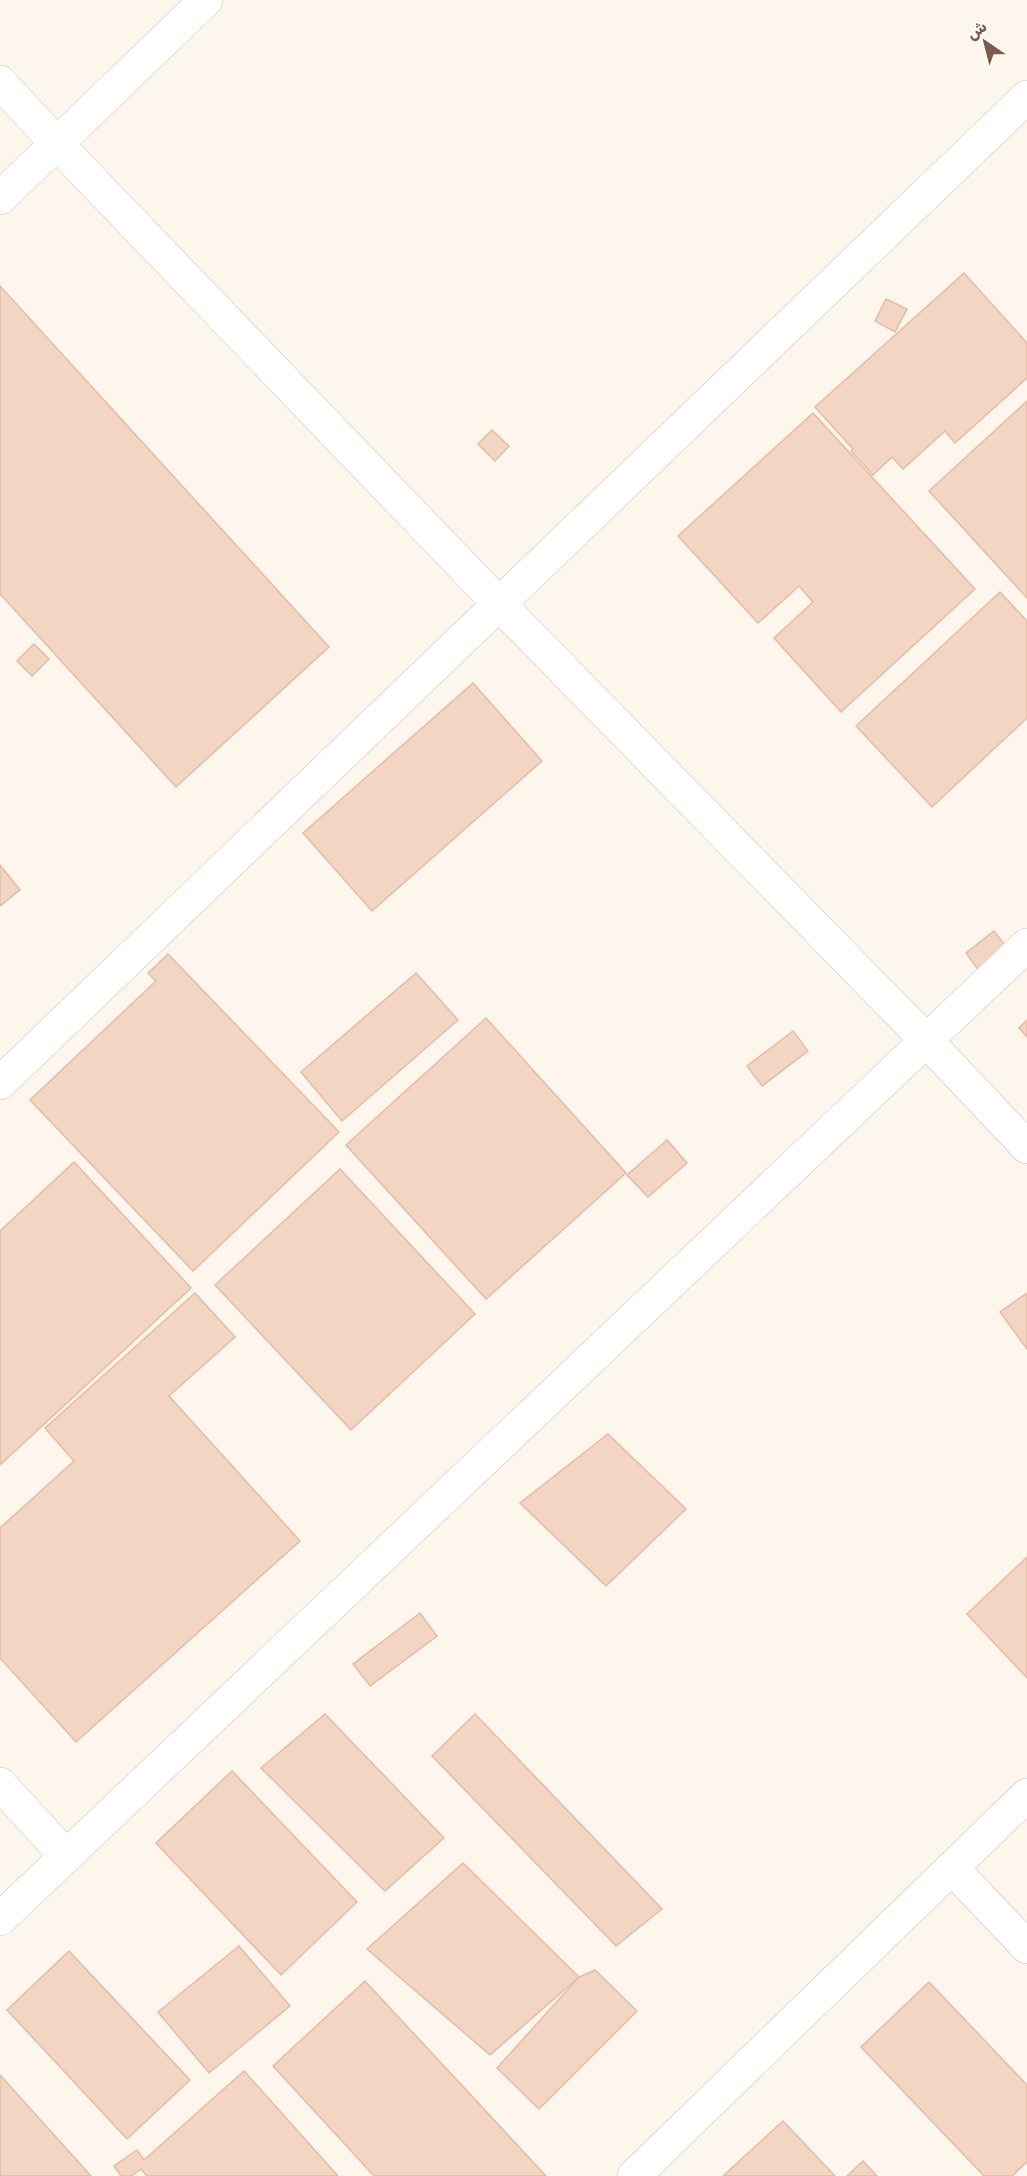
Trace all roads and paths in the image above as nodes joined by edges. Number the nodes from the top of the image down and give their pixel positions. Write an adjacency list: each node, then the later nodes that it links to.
1 (206, 0): 4 (street)
2 (0, 82): 4 (street)
3 (1027, 97): 6 (street)
4 (57, 144): 5 (street); 6 (street)
5 (0, 198)
6 (500, 605): 8 (street); 9 (street)
7 (1027, 945): 8 (street)
8 (926, 1040): 10 (street); 13 (street)
9 (0, 1083)
10 (1027, 1147)
11 (0, 1784): 13 (street)
12 (1027, 1796): 14 (street)
13 (66, 1856): 15 (street)
14 (952, 1868): 16 (street); 17 (street)
15 (0, 1919)
16 (1027, 1947)
17 (634, 2176)

